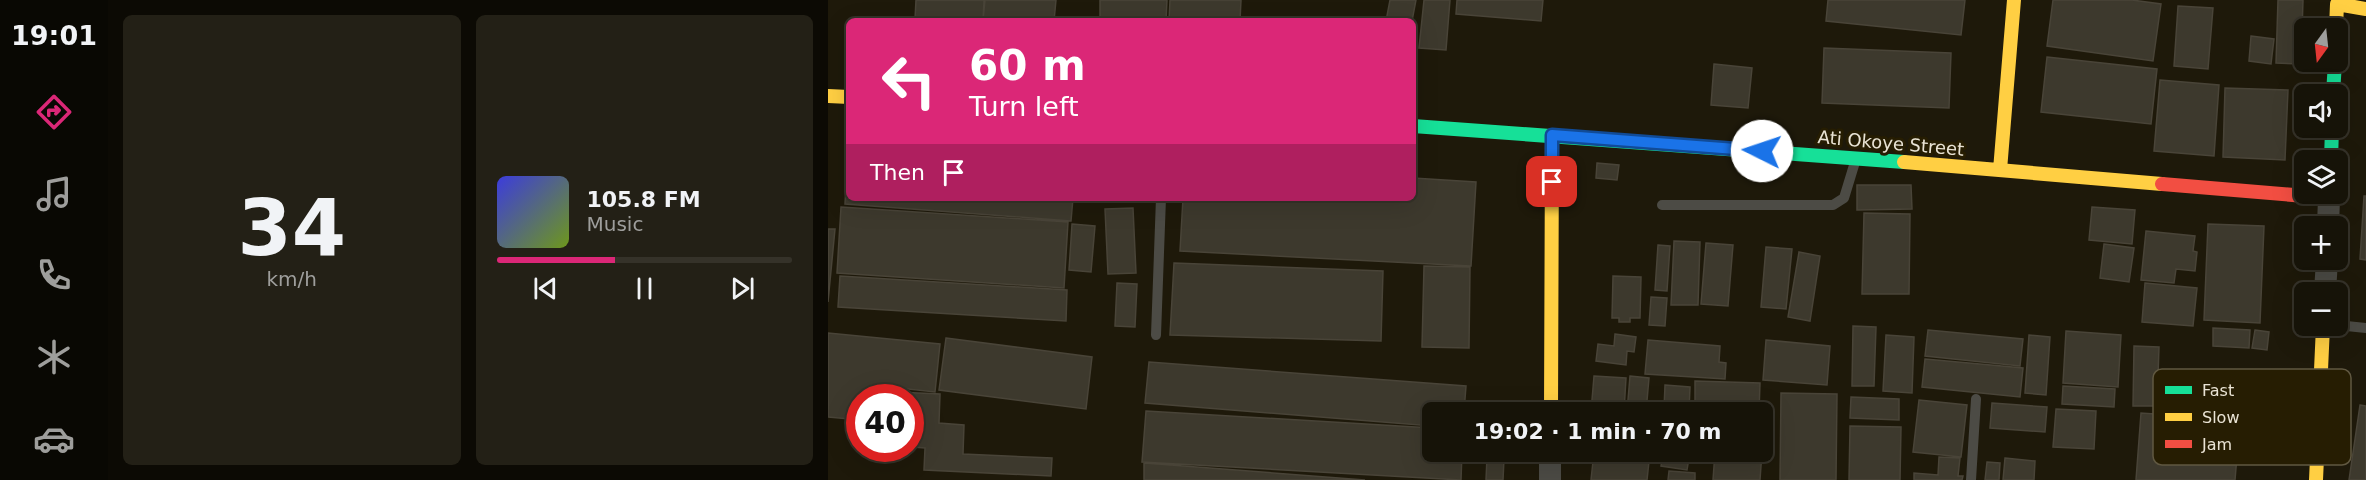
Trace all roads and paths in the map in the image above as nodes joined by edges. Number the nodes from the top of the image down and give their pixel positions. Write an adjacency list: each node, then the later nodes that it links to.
1 (2014, 0): 10 (street)
2 (2337, 2): 3 (street); 4 (street)
3 (2366, 9)
4 (2336, 18)
5 (828, 96): 6 (street)
6 (846, 97)
7 (1416, 126): 8 (street, Ati Okoye Street)
8 (1552, 135): 9 (street, Ati Okoye Street); 20 (street)
9 (1856, 158): 10 (street, Ati Okoye Street); 13 (lane)
10 (2000, 170): 11 (street, Ati Okoye Street)
11 (2294, 193)
12 (1161, 201): 16 (lane)
13 (1662, 205)
14 (2348, 326): 15 (lane)
15 (2366, 328)
16 (1156, 335)
17 (2323, 336): 18 (street)
18 (2321, 369)
19 (1976, 399): 24 (lane)
20 (1551, 402)
21 (1550, 462): 23 (street)
22 (2317, 465): 25 (street)
23 (1550, 480)
24 (1971, 480)
25 (2316, 480)

